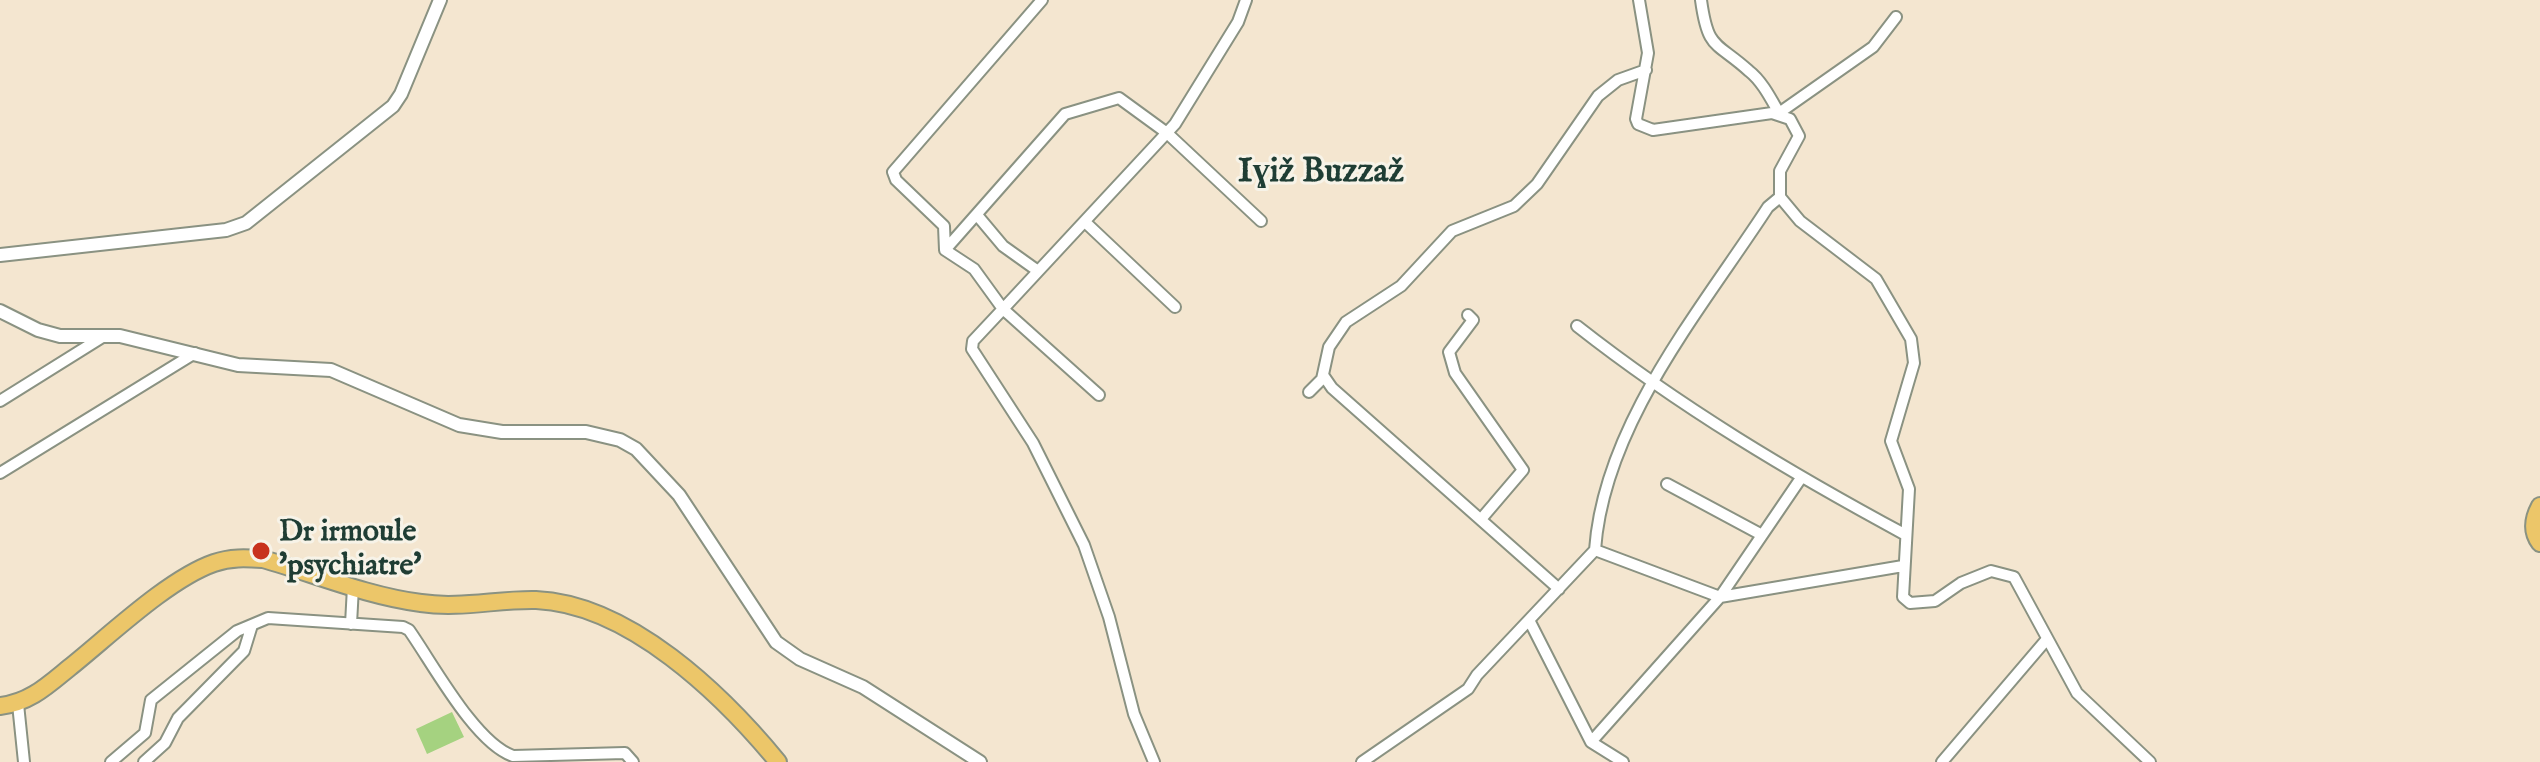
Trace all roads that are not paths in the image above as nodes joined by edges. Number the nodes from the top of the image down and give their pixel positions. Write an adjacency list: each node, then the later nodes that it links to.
1 (440, 0): 15 (street)
2 (1042, 0): 14 (street)
3 (1246, 0): 9 (street)
4 (1639, 0): 7 (street)
5 (1701, 0): 8 (street)
6 (1896, 17): 8 (street)
7 (1646, 70): 8 (street); 24 (street)
8 (1779, 113): 10 (street)
9 (1167, 133): 11 (street); 12 (street); 13 (street)
10 (1780, 197): 25 (street); 35 (street)
11 (977, 215): 14 (street); 16 (street)
12 (1261, 221)
13 (1085, 222): 16 (street); 17 (street)
14 (945, 250): 18 (street)
15 (0, 255)
16 (1038, 271): 18 (street)
17 (1175, 307)
18 (1003, 309): 27 (street); 54 (street)
19 (0, 311): 22 (street)
20 (1468, 315): 33 (street)
21 (1577, 326): 25 (street)
22 (105, 335): 23 (street); 28 (street)
23 (195, 353): 29 (street); 53 (street)
24 (1323, 375): 26 (street); 33 (street)
25 (1652, 385): 30 (street); 37 (street)
26 (1309, 392)
27 (1099, 395)
28 (0, 401)
29 (0, 473)
30 (1801, 478): 34 (street); 35 (street)
31 (1667, 484): 34 (street)
32 (2540, 506): 36 (main road)
33 (1482, 518): 40 (street)
34 (1762, 535): 41 (street)
35 (1906, 535): 38 (street)
36 (2540, 543)
37 (1595, 550): 40 (street); 41 (street)
38 (1903, 566): 41 (street); 45 (street)
39 (353, 587): 43 (street); 46 (main road); 52 (main road)
40 (1559, 589): 42 (street)
41 (1720, 597): 47 (street)
42 (1529, 620): 47 (street); 55 (street)
43 (351, 624): 44 (street); 51 (street)
44 (252, 625): 49 (street); 50 (street)
45 (2047, 639): 57 (street); 58 (street)
46 (5, 707): 48 (street)
47 (1591, 742): 56 (street)
48 (24, 762)
49 (111, 762)
50 (144, 762)
51 (633, 762)
52 (778, 762)
53 (980, 762)
54 (1154, 762)
55 (1362, 762)
56 (1623, 762)
57 (1942, 762)
58 (2150, 762)

